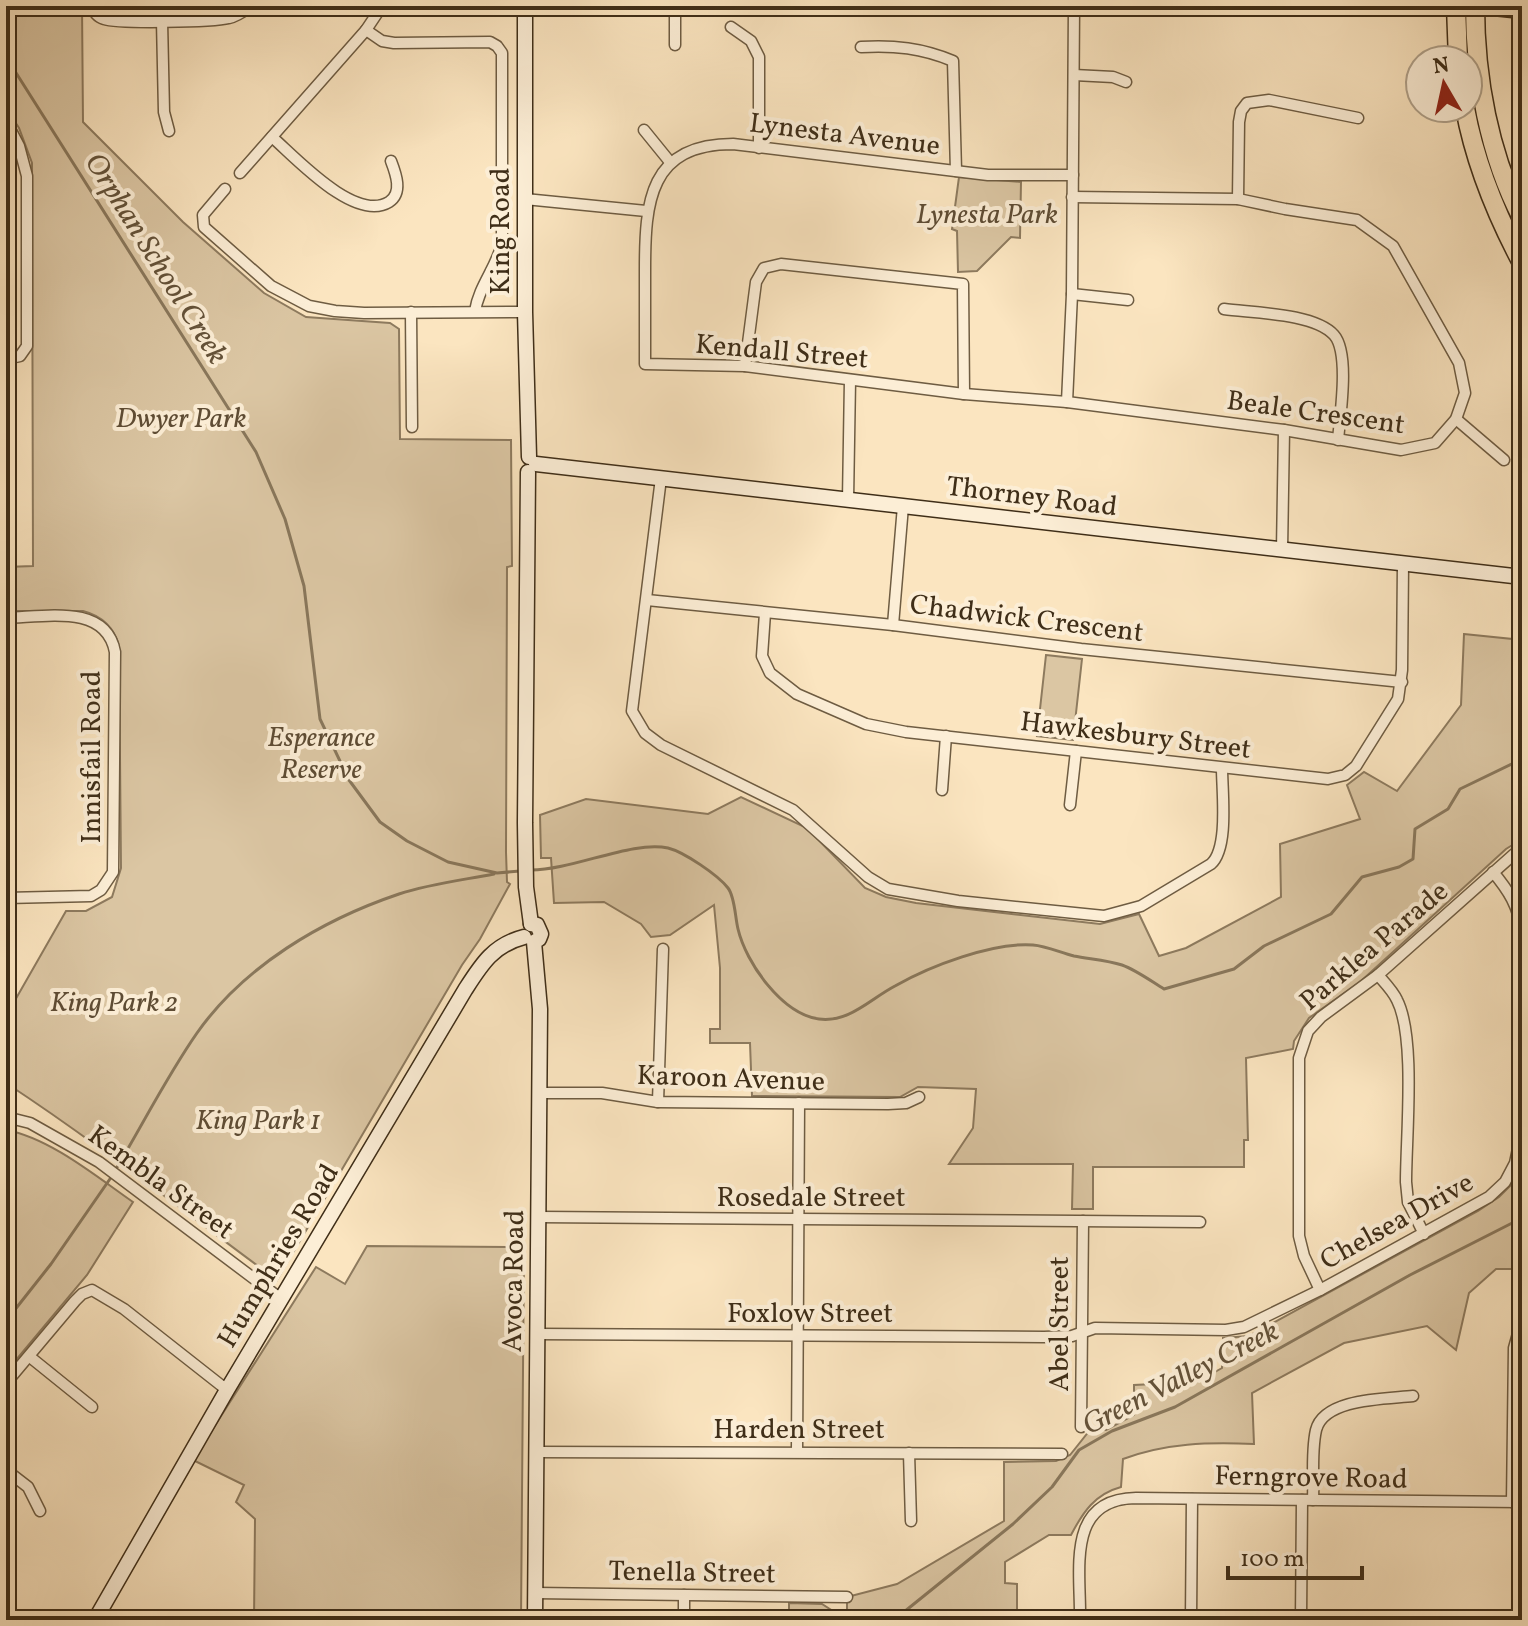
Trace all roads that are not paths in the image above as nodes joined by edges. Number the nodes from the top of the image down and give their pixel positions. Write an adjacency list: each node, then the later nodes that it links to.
1 (91, 6): 10 (street)
2 (251, 6): 10 (street)
3 (382, 6): 12 (street)
4 (525, 6): 32 (street, King Road)
5 (675, 6): 14 (street)
6 (1074, 6): 16 (street)
7 (1456, 6): 13 (highway)
8 (1475, 6): 9 (street); 35 (highway)
9 (1522, 11)
10 (162, 21): 22 (street)
11 (731, 27): 24 (street)
12 (366, 30): 23 (street); 40 (street)
13 (1457, 44)
14 (675, 45)
15 (861, 47): 27 (street)
16 (1074, 75): 17 (street); 29 (street)
17 (1126, 82)
18 (1358, 118): 33 (street)
19 (6, 121): 43 (street)
20 (1468, 124): 36 (highway)
21 (644, 130): 26 (street)
22 (169, 131)
23 (272, 137): 25 (street); 28 (street)
24 (759, 148): 26 (street, Lynesta Avenue); 27 (street, Lynesta Avenue)
25 (391, 161)
26 (670, 162): 34 (street)
27 (956, 171): 29 (street, Lynesta Avenue)
28 (240, 173)
29 (1073, 175): 31 (street)
30 (225, 189): 41 (street)
31 (1072, 197): 33 (street); 37 (street)
32 (525, 199): 34 (street); 42 (street, King Road)
33 (1238, 199): 48 (street)
34 (646, 211): 44 (street, Kendall Street)
35 (1522, 218)
36 (1522, 263)
37 (1072, 294): 38 (street); 47 (street)
38 (1128, 300)
39 (1224, 309): 51 (street)
40 (475, 311): 41 (street); 42 (street)
41 (411, 312): 49 (street)
42 (525, 312): 53 (street, King Road)
43 (6, 359)
44 (745, 366): 45 (street, Kendall Street); 46 (street)
45 (850, 380): 46 (street, Kendall Street); 55 (street)
46 (964, 394): 47 (street, Kendall Street)
47 (1067, 402): 50 (street, Beale Crescent)
48 (1456, 419): 51 (street, Beale Crescent); 52 (street)
49 (412, 427)
50 (1284, 430): 51 (street, Beale Crescent); 57 (street)
51 (1338, 440)
52 (1504, 460)
53 (531, 464): 54 (street, Thorney Road); 71 (street, King Road)
54 (661, 478): 55 (street, Thorney Road); 60 (street)
55 (848, 500): 56 (street, Thorney Road)
56 (903, 506): 57 (street, Thorney Road); 63 (street)
57 (1282, 550): 58 (street, Thorney Road)
58 (1403, 564): 59 (street, Thorney Road); 64 (street, Hawkesbury Street)
59 (1522, 577)
60 (647, 600): 61 (street, Chadwick Crescent); 67 (street)
61 (765, 613): 63 (street, Chadwick Crescent); 65 (street, Hawkesbury Street)
62 (6, 618): 73 (street, Innisfail Road)
63 (893, 625): 64 (street, Chadwick Crescent)
64 (1402, 682): 67 (street, Hawkesbury Street)
65 (946, 736): 66 (street, Hawkesbury Street); 68 (street)
66 (1076, 751): 67 (street, Hawkesbury Street); 69 (street)
67 (1222, 768)
68 (942, 790)
69 (1070, 805)
70 (1522, 847): 72 (street, Parklea Parade)
71 (526, 860): 75 (street, Avoca Road)
72 (1493, 872): 74 (street); 78 (street, Parklea Parade)
73 (6, 898)
74 (1522, 931)
75 (529, 935): 79 (street, Avoca Road); 90 (street, Humphries Road)
76 (663, 949): 81 (street)
77 (1522, 951): 88 (street, Chelsea Drive)
78 (1378, 975): 88 (street); 89 (street, Parklea Parade)
79 (540, 1093): 81 (street, Karoon Avenue); 84 (street, Avoca Road)
80 (919, 1097): 82 (street, Karoon Avenue)
81 (658, 1102): 82 (street, Karoon Avenue)
82 (799, 1103): 85 (street)
83 (6, 1117): 90 (street, Kembla Street)
84 (539, 1217): 85 (street, Rosedale Street); 93 (street, Avoca Road)
85 (799, 1220): 86 (street, Rosedale Street); 94 (street)
86 (1083, 1221): 87 (street, Rosedale Street); 92 (street, Abel Street)
87 (1200, 1222)
88 (1424, 1234): 89 (street, Chelsea Drive)
89 (1320, 1290): 92 (street, Chelsea Drive)
90 (281, 1299): 97 (street, Humphries Road)
91 (1519, 1330): 108 (street)
92 (1082, 1332): 94 (street, Foxlow Street); 100 (street, Abel Street)
93 (537, 1334): 94 (street, Foxlow Street); 101 (street, Avoca Road)
94 (797, 1335): 102 (street)
95 (30, 1357): 96 (street); 97 (street); 99 (street)
96 (6, 1383)
97 (227, 1390): 115 (street, Humphries Road)
98 (1413, 1396): 107 (street)
99 (92, 1407)
100 (1081, 1427)
101 (536, 1452): 102 (street, Harden Street); 111 (street, Avoca Road)
102 (797, 1452): 103 (street, Harden Street)
103 (909, 1453): 104 (street, Harden Street); 110 (street)
104 (1062, 1454)
105 (6, 1470): 109 (street)
106 (1192, 1499): 107 (street, Ferngrove Road); 118 (street, Ferngrove Road); 119 (street)
107 (1308, 1500): 108 (street, Ferngrove Road); 114 (street)
108 (1517, 1502)
109 (40, 1511)
110 (911, 1521)
111 (535, 1593): 112 (street, Tenella Street); 116 (street, Avoca Road)
112 (684, 1595): 113 (street, Tenella Street); 117 (street)
113 (847, 1597)
114 (1301, 1619): 120 (street)
115 (95, 1620)
116 (535, 1620)
117 (684, 1620)
118 (1080, 1620)
119 (1191, 1620)
120 (1378, 1620)

